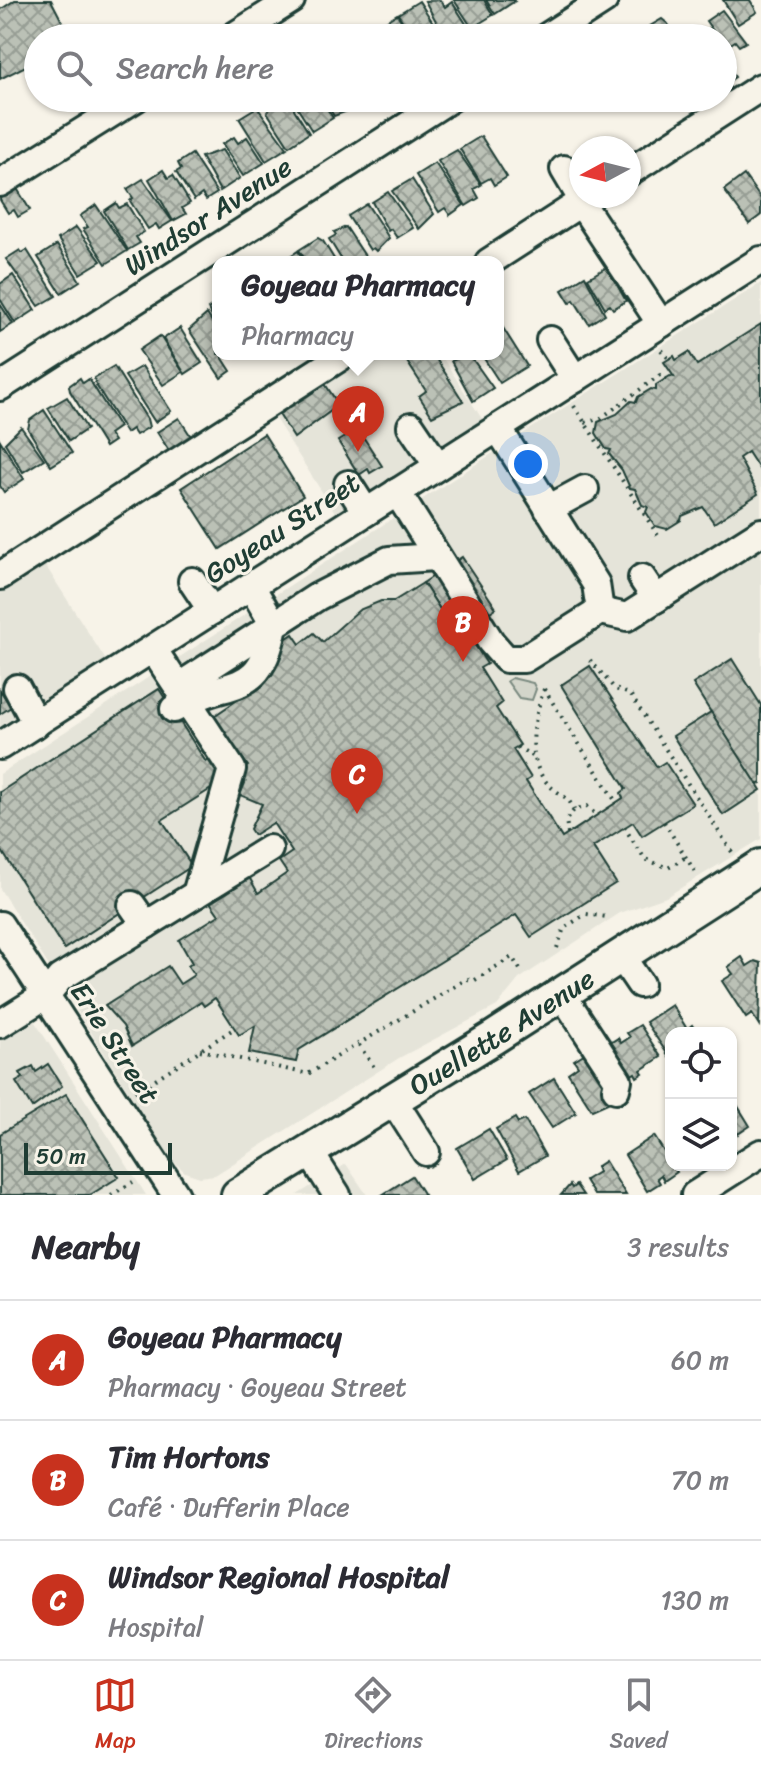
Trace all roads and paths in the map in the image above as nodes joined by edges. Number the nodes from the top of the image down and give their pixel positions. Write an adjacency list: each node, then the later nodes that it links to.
1 (291, 0): 3 (street)
2 (604, 0): 4 (street)
3 (253, 24)
4 (567, 24)
5 (761, 87): 6 (street)
6 (737, 102)
7 (114, 112): 11 (street)
8 (429, 112): 21 (street, Windsor Avenue)
9 (722, 112): 10 (street)
10 (641, 164)
11 (0, 183)
12 (569, 193): 14 (street)
13 (592, 208): 16 (street)
14 (496, 256)
15 (761, 260): 16 (street, Goyeau Street)
16 (660, 336): 18 (path); 22 (street, Goyeau Street)
17 (550, 340): 22 (street)
18 (669, 359)
19 (336, 360): 36 (street)
20 (666, 379): 23 (path)
21 (0, 387)
22 (574, 392): 23 (path); 25 (street, Goyeau Street)
23 (585, 423): 33 (path)
24 (411, 426): 26 (street)
25 (498, 428): 26 (street, Goyeau Street); 30 (street)
26 (438, 466): 29 (street, Goyeau Street)
27 (348, 484): 31 (street)
28 (582, 484): 30 (street)
29 (397, 492): 31 (street, Goyeau Street); 34 (street)
30 (544, 502): 41 (street)
31 (366, 512): 35 (street, Goyeau Street)
32 (761, 532): 41 (street)
33 (659, 537)
34 (436, 557): 39 (street); 41 (street)
35 (293, 559): 38 (street, Goyeau Street); 39 (street)
36 (0, 576)
37 (192, 581): 40 (street)
38 (251, 586): 40 (street, Goyeau Street); 42 (street)
39 (317, 597): 42 (street)
40 (212, 611): 43 (street, Goyeau Street)
41 (600, 611)
42 (274, 625): 46 (street)
43 (153, 649): 46 (street); 47 (street, Goyeau Street)
44 (590, 660): 58 (path)
45 (17, 688): 47 (street)
46 (179, 699): 62 (street)
47 (36, 724): 48 (street, Goyeau Street)
48 (0, 746)
49 (517, 747): 50 (path)
50 (534, 757): 51 (path); 52 (path)
51 (616, 802)
52 (574, 810): 53 (path); 56 (path)
53 (596, 815)
54 (664, 822): 59 (path)
55 (624, 827): 59 (path)
56 (568, 834)
57 (269, 849): 62 (street)
58 (732, 852)
59 (686, 857): 61 (path)
60 (761, 866): 66 (main road, Ouellette Avenue)
61 (697, 875)
62 (196, 894): 70 (street)
63 (607, 917): 65 (path)
64 (0, 925): 70 (street, Erie Street)
65 (557, 948)
66 (621, 956): 68 (street); 69 (main road, Ouellette Avenue)
67 (521, 971): 73 (path)
68 (640, 984)
69 (562, 994): 76 (street); 78 (main road, Ouellette Avenue)
70 (46, 995): 71 (street); 84 (street, Erie Street)
71 (0, 1024)
72 (235, 1028): 74 (path)
73 (359, 1045): 74 (path); 75 (path)
74 (200, 1050): 77 (path)
75 (376, 1070)
76 (616, 1089)
77 (133, 1093)
78 (393, 1100): 79 (main road, Ouellette Avenue); 80 (street)
79 (309, 1151): 85 (main road, Ouellette Avenue); 86 (street)
80 (426, 1152)
81 (761, 1153): 87 (street)
82 (133, 1182): 83 (path)
83 (111, 1195)
84 (176, 1195)
85 (238, 1195)
86 (337, 1195)
87 (695, 1195)

